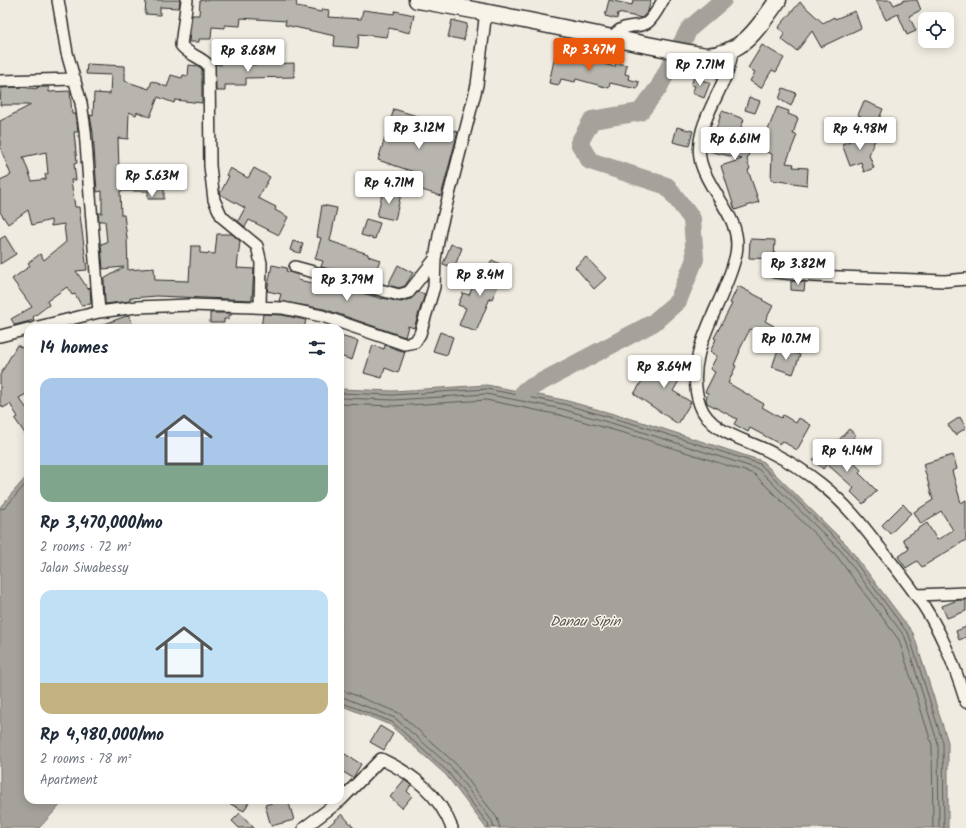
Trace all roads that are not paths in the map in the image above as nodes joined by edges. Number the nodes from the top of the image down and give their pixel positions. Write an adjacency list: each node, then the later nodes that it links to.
1 (58, 0): 9 (street)
2 (187, 0): 15 (street)
3 (416, 0): 6 (main road)
4 (663, 0): 7 (street)
5 (778, 0): 8 (main road)
6 (486, 11): 7 (main road); 11 (street)
7 (612, 38): 8 (main road)
8 (732, 50): 21 (street)
9 (74, 79): 10 (street); 16 (street)
10 (0, 81)
11 (435, 259): 12 (street); 15 (street)
12 (295, 267)
13 (775, 272): 14 (street)
14 (966, 279)
15 (260, 307): 16 (street)
16 (99, 312): 17 (street)
17 (50, 324)
18 (24, 330): 19 (street)
19 (0, 336)
20 (966, 593): 21 (street)
21 (917, 595): 22 (street)
22 (966, 702)
23 (344, 797): 26 (street)
24 (336, 804): 25 (street)
25 (304, 828)
26 (452, 828)

